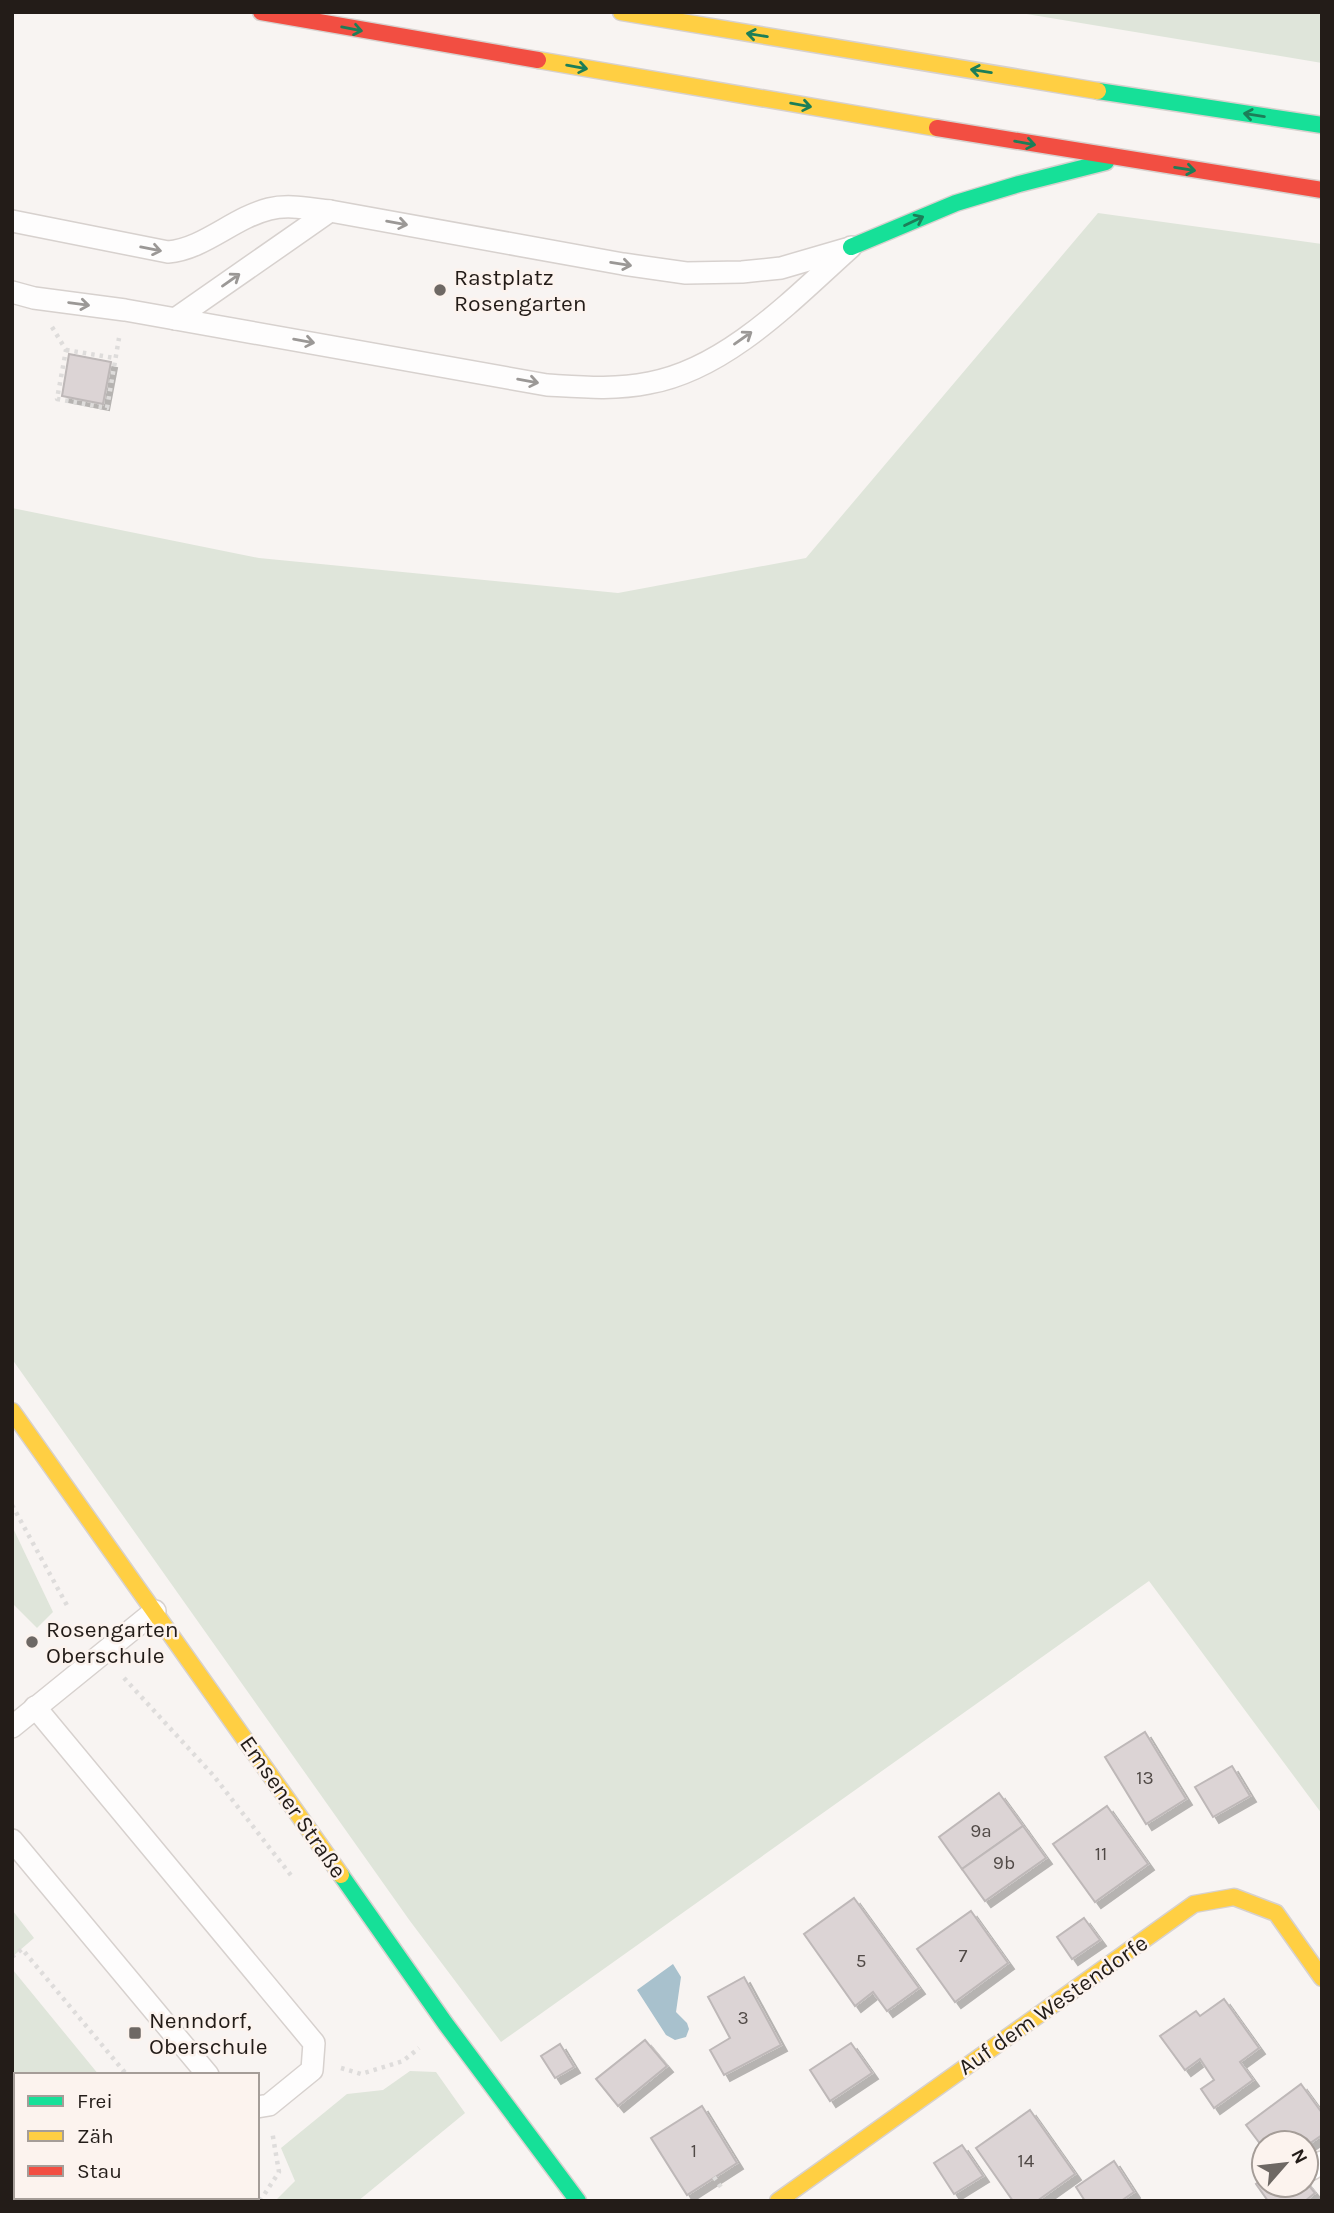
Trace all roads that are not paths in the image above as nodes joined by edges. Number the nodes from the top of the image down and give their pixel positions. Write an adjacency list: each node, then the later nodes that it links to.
1 (261, 12): 4 (main road, one-way to 4)
2 (621, 12): 3 (main road, one-way to 2)
3 (1322, 125)
4 (1118, 158): 5 (main road, one-way to 5); 8 (main road, one-way to 4)
5 (1322, 190)
6 (330, 211): 7 (lane, one-way to 6); 8 (lane, one-way to 8); 10 (lane, one-way to 6)
7 (12, 221)
8 (851, 247): 10 (lane, one-way to 8)
9 (12, 292): 10 (lane, one-way to 10)
10 (175, 318)
11 (12, 1411): 12 (main road, Emsener Straße)
12 (155, 1611): 13 (lane); 19 (main road, Emsener Straße)
13 (35, 1707): 14 (lane); 18 (lane)
14 (12, 1727)
15 (12, 1840): 17 (lane)
16 (1322, 1978): 20 (main road, Auf dem Westendorfe)
17 (206, 2073)
18 (263, 2106)
19 (578, 2201)
20 (778, 2201)

